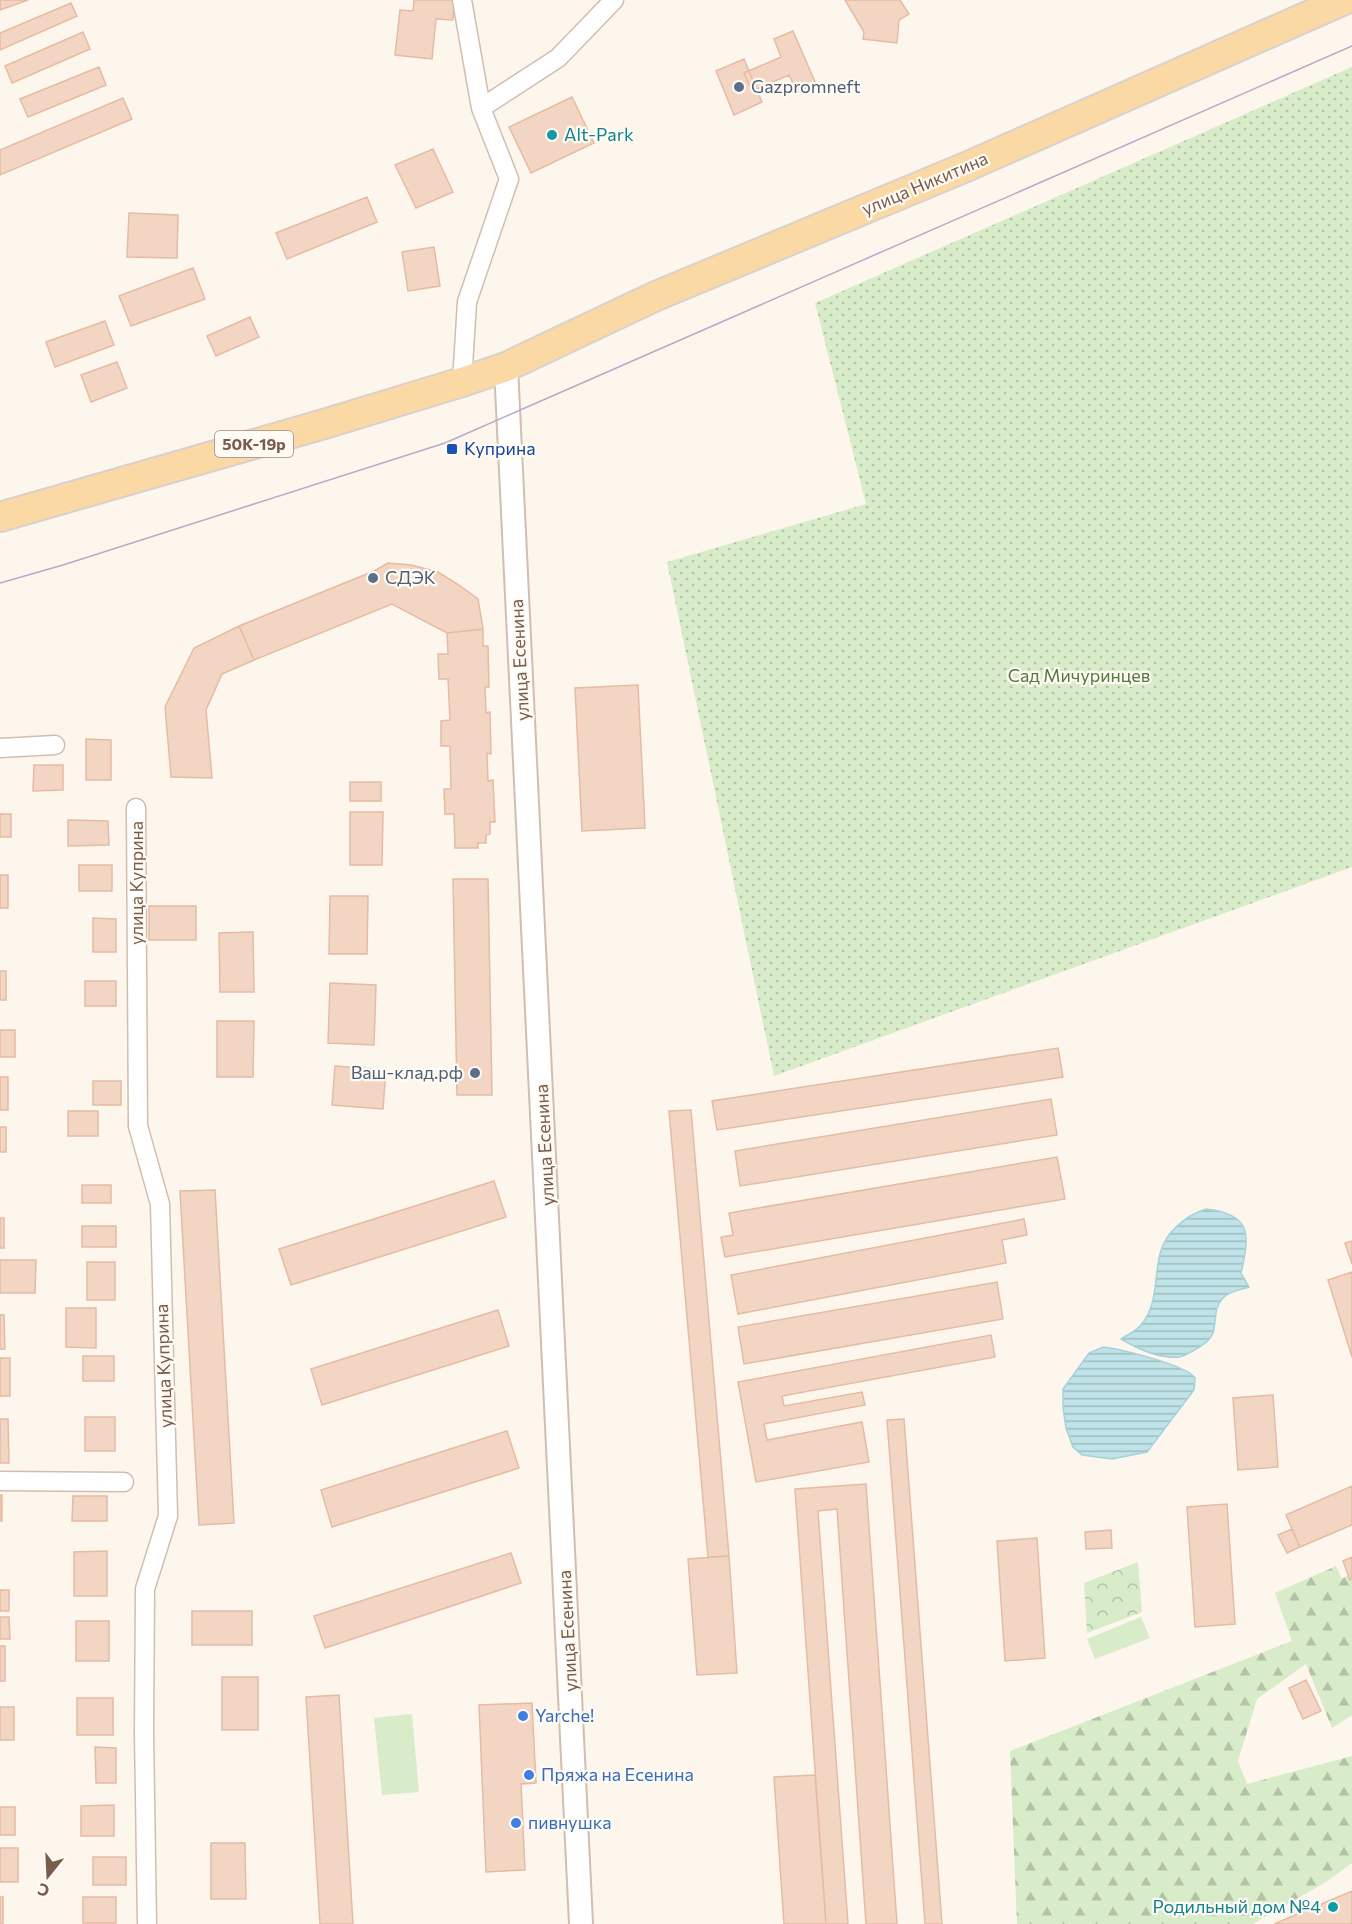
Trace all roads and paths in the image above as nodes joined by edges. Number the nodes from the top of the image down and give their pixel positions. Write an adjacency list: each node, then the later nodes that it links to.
1 (462, 0): 4 (street)
2 (614, 0): 4 (street)
3 (1344, 0): 5 (main road, улица Никитина)
4 (481, 108): 6 (street)
5 (506, 367): 6 (main road, 50К-19р); 14 (street, улица Есенина)
6 (462, 382): 7 (main road, 50К-19р)
7 (0, 517)
8 (55, 745): 9 (street)
9 (0, 748)
10 (136, 808): 13 (street, улица Куприна)
11 (0, 1481): 12 (street)
12 (124, 1482)
13 (147, 1924)
14 (581, 1924)

